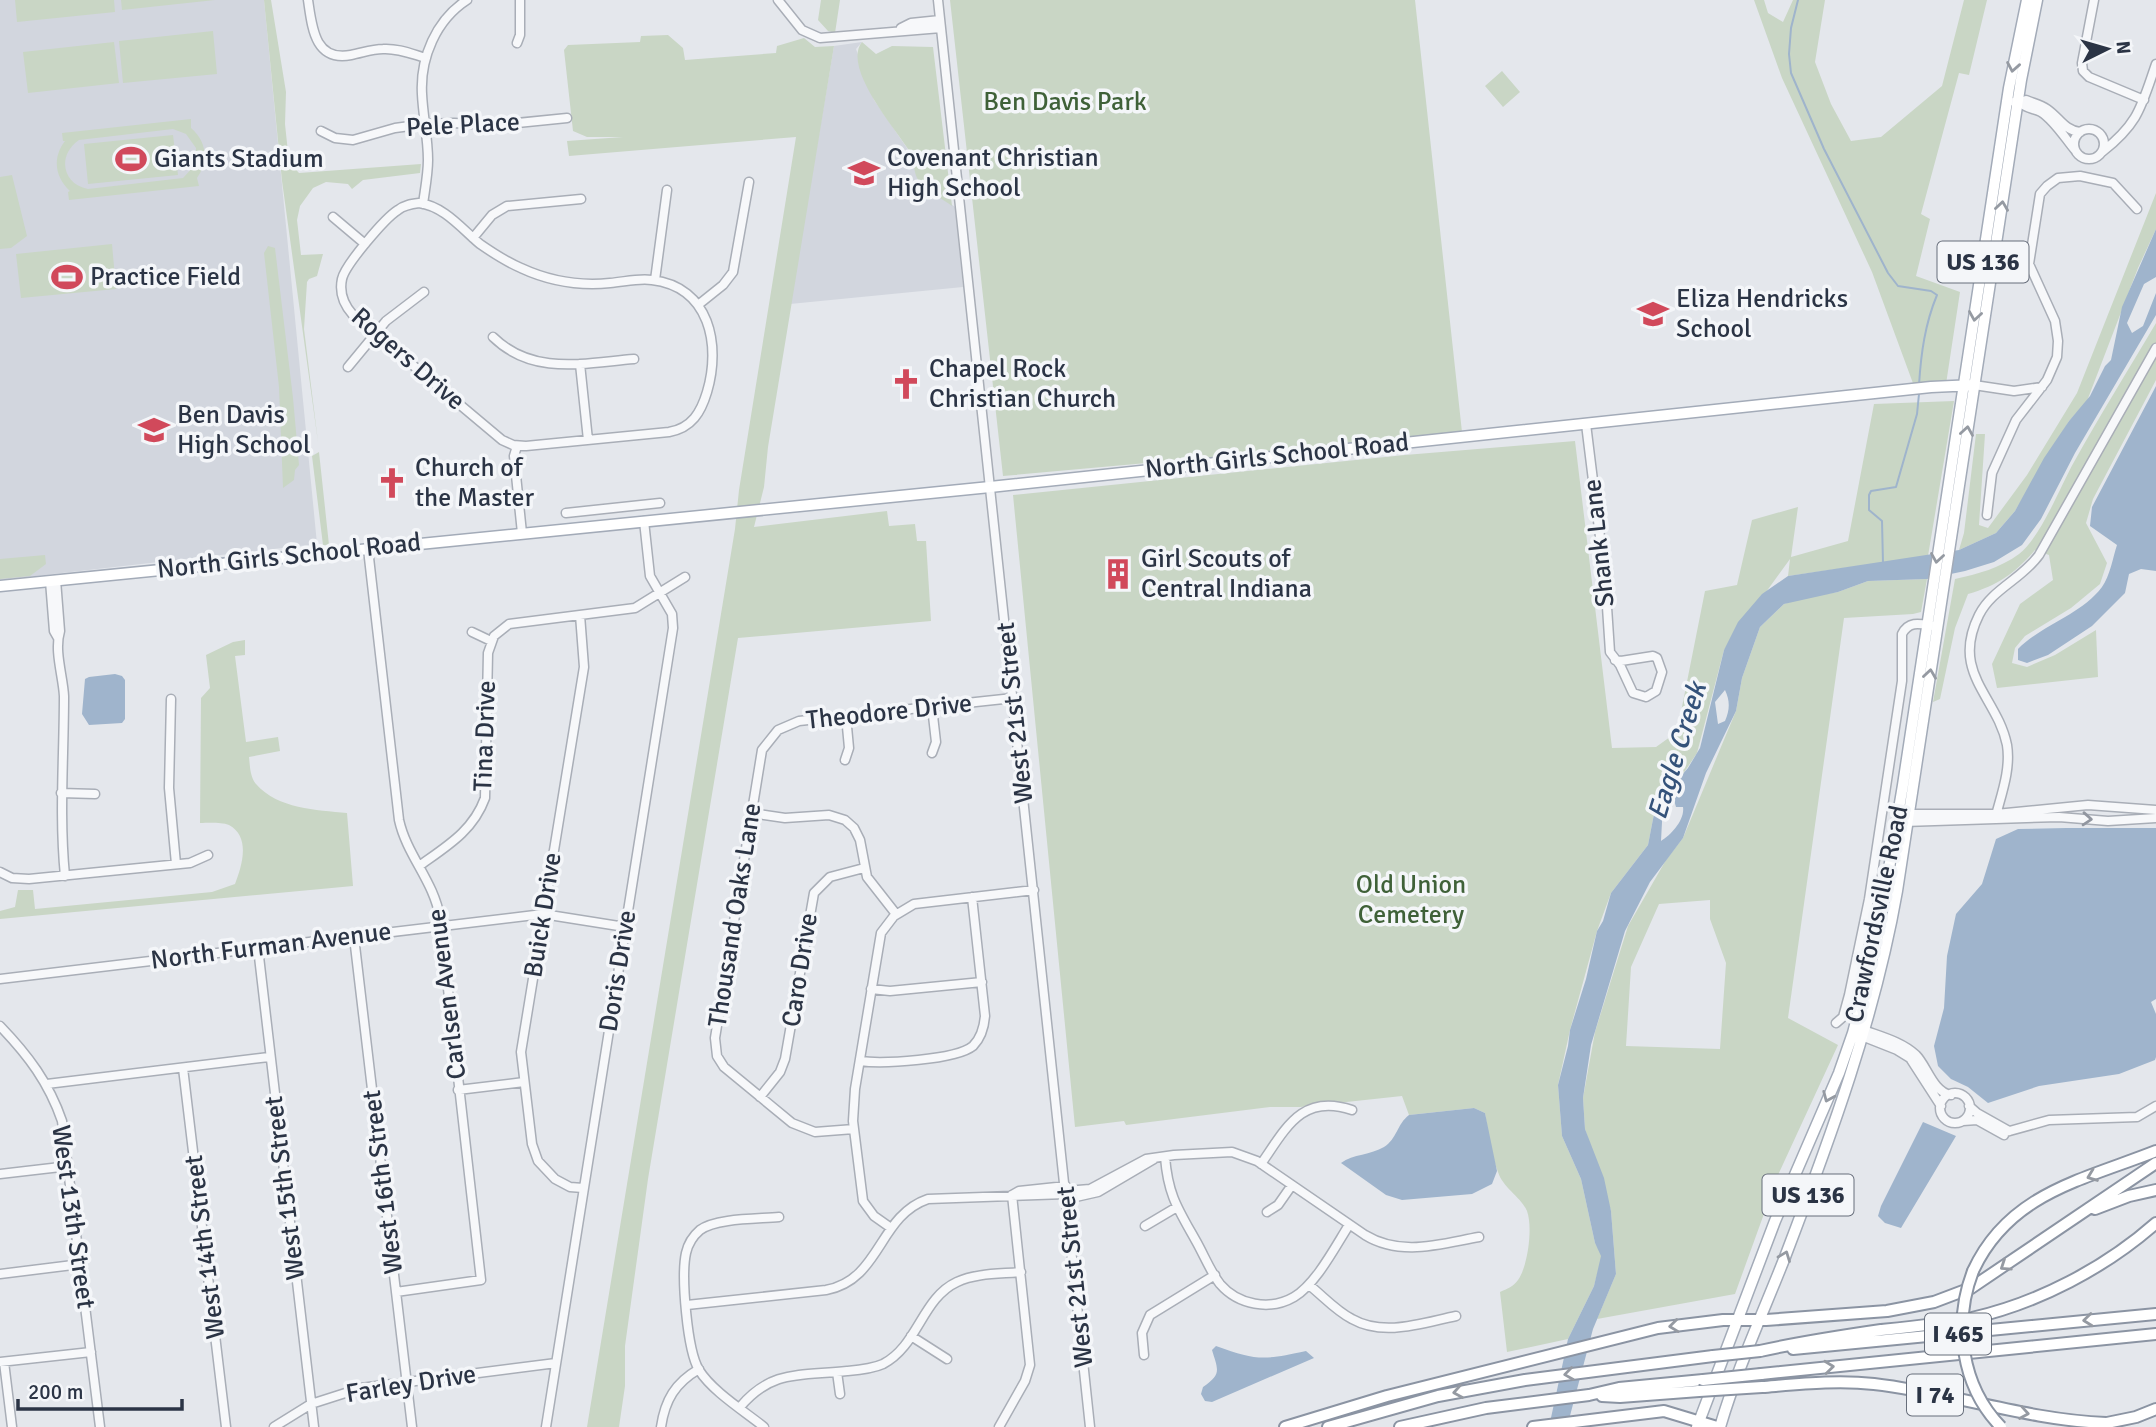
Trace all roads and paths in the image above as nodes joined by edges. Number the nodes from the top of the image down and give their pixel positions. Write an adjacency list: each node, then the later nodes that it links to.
1 (308, 0): 11 (street)
2 (467, 0): 11 (street)
3 (520, 0): 10 (street)
4 (778, 0): 9 (street)
5 (938, 0): 9 (street, West 21st Street)
6 (2027, 0): 14 (main road, Crawfordsville Road / US 136, one-way to 14)
7 (2037, 0): 14 (main road, Crawfordsville Road / US 136)
8 (2094, 0): 13 (street)
9 (940, 24): 47 (street, West 21st Street)
10 (517, 43)
11 (426, 58): 16 (street)
12 (2156, 64): 13 (street)
13 (2144, 100): 20 (street)
14 (2015, 102): 18 (street); 21 (street); 40 (main road, Crawfordsville Road / US 136)
15 (567, 118): 16 (street, Pele Place)
16 (425, 124): 17 (street, Pele Place); 26 (street)
17 (321, 131)
18 (2080, 132): 19 (street); 21 (street)
19 (2101, 135): 20 (street); 22 (street)
20 (2117, 136): 22 (street)
21 (2077, 152): 22 (street)
22 (2102, 152)
23 (750, 182): 33 (street)
24 (667, 190): 31 (street)
25 (581, 199): 29 (street)
26 (423, 204): 29 (street); 30 (street, Rogers Drive)
27 (2137, 209): 41 (street)
28 (333, 217): 30 (street)
29 (473, 238): 31 (street)
30 (365, 244): 34 (street, Rogers Drive)
31 (655, 280): 33 (street)
32 (424, 292): 34 (street)
33 (698, 305): 45 (street)
34 (376, 334): 39 (street); 46 (street, Rogers Drive)
35 (493, 337): 38 (street)
36 (2156, 348): 76 (street)
37 (634, 359): 38 (street)
38 (580, 363): 45 (street)
39 (348, 367)
40 (1969, 385): 42 (street); 44 (main road, North Girls School Road); 61 (main road, Crawfordsville Road / US 136)
41 (2042, 387): 42 (street); 43 (street)
42 (2014, 391): 43 (street)
43 (2032, 400): 51 (street)
44 (1586, 424): 47 (main road, North Girls School Road); 64 (street, Shank Lane)
45 (588, 440): 46 (street)
46 (517, 446): 54 (street)
47 (990, 487): 52 (main road, North Girls School Road); 65 (street, West 21st Street)
48 (660, 503): 49 (street)
49 (577, 512): 50 (street); 53 (street)
50 (566, 513)
51 (1987, 515)
52 (644, 521): 53 (main road, North Girls School Road); 59 (street, Doris Drive)
53 (579, 527): 54 (main road, North Girls School Road)
54 (522, 533): 55 (main road, North Girls School Road)
55 (368, 549): 57 (main road, North Girls School Road); 81 (street, Carlsen Avenue)
56 (685, 577): 59 (street)
57 (53, 580): 58 (main road, North Girls School Road); 72 (street)
58 (0, 586)
59 (660, 594): 60 (street); 90 (street, Doris Drive)
60 (580, 615): 63 (street); 87 (street, Buick Drive)
61 (1932, 626): 77 (main road, Crawfordsville Road / US 136); 96 (street, Crawfordsville Road)
62 (472, 632): 63 (street)
63 (491, 641): 81 (street, Tina Drive)
64 (1615, 660): 64 (street, Shank Lane)
65 (1013, 698): 67 (street, Theodore Drive); 85 (street, West 21st Street)
66 (171, 699): 80 (street)
67 (932, 707): 68 (street, Theodore Drive); 70 (street)
68 (846, 716): 69 (street, Theodore Drive); 71 (street)
69 (770, 738): 75 (street, Thousand Oaks Lane)
70 (932, 752)
71 (845, 760)
72 (61, 793): 73 (street); 84 (street)
73 (95, 794)
74 (2156, 810): 76 (street)
75 (751, 813): 82 (street); 106 (street, Thousand Oaks Lane)
76 (1995, 816): 77 (street); 78 (street, one-way to 78)
77 (1903, 818): 98 (main road, Crawfordsville Road / US 136)
78 (2156, 818)
79 (208, 855): 80 (street)
80 (176, 864): 84 (street)
81 (419, 866): 89 (street, Carlsen Avenue)
82 (864, 868): 88 (street); 106 (street, Caro Drive)
83 (0, 872): 84 (street)
84 (65, 876)
85 (1034, 890): 86 (street); 123 (street, West 21st Street)
86 (972, 897): 88 (street); 94 (street)
87 (544, 914): 89 (street, North Furman Avenue); 90 (street, North Furman Avenue); 102 (street, Buick Drive)
88 (896, 914): 95 (street)
89 (441, 926): 91 (street, North Furman Avenue); 104 (street, Carlsen Avenue)
90 (625, 928): 121 (street, Doris Drive)
91 (354, 936): 92 (street, North Furman Avenue); 139 (street, West 16th Street)
92 (258, 948): 93 (street, North Furman Avenue); 99 (street, West 15th Street)
93 (0, 979)
94 (982, 982): 95 (street); 100 (street)
95 (871, 989): 100 (street)
96 (1836, 1023)
97 (0, 1026): 103 (street, West 13th Street)
98 (1859, 1032): 105 (street); 107 (street); 143 (main road, Crawfordsville Road / US 136, one-way to 98); 144 (main road, Crawfordsville Road / US 136, one-way to 144)
99 (270, 1057): 101 (street); 158 (street, West 15th Street)
100 (860, 1060): 112 (street)
101 (183, 1068): 103 (street); 165 (street, West 14th Street)
102 (524, 1082): 104 (street); 121 (street, Buick Drive)
103 (47, 1084): 118 (street, West 13th Street)
104 (458, 1090): 139 (street, Carlsen Avenue)
105 (1951, 1094): 107 (street); 108 (street)
106 (760, 1097): 112 (street, Thousand Oaks Lane)
107 (1941, 1106): 111 (street)
108 (1969, 1106): 111 (street); 113 (street)
109 (2156, 1106): 113 (street)
110 (1352, 1110): 117 (street)
111 (1963, 1121): 113 (street)
112 (854, 1129): 131 (street)
113 (2006, 1133)
114 (2156, 1151): 179 (highway, one-way to 179, bridge)
115 (1165, 1157): 117 (street); 123 (street); 125 (street)
116 (2156, 1163): 132 (highway)
117 (1261, 1164): 120 (street)
118 (69, 1166): 119 (street); 134 (street, West 13th Street)
119 (0, 1174)
120 (1293, 1185): 126 (street); 129 (street)
121 (583, 1188): 152 (street, Doris Drive)
122 (2156, 1190): 132 (highway)
123 (1066, 1192): 124 (street); 173 (street, West 21st Street)
124 (1013, 1195): 131 (street); 135 (street)
125 (1177, 1207): 130 (street); 137 (street)
126 (1267, 1212)
127 (779, 1217): 140 (street)
128 (2156, 1223): 147 (highway)
129 (1349, 1225): 133 (street); 138 (street)
130 (1145, 1226)
131 (891, 1227): 140 (street)
132 (2062, 1228): 143 (highway, one-way to 143)
133 (1479, 1237)
134 (81, 1264): 136 (street); 148 (street, West 13th Street)
135 (1021, 1272): 146 (street); 172 (street)
136 (0, 1273)
137 (1215, 1275): 138 (street); 149 (street)
138 (1309, 1285): 142 (street)
139 (396, 1292): 155 (street, West 16th Street)
140 (687, 1305): 153 (street)
141 (2156, 1314): 147 (highway, I 465, one-way to 147)
142 (1456, 1316)
143 (1760, 1320): 144 (highway); 178 (main road, Crawfordsville Road / US 136)
144 (1737, 1321): 162 (main road, Crawfordsville Road / US 136); 174 (highway, one-way to 174)
145 (2156, 1334): 156 (highway, I 465, one-way to 145, bridge)
146 (911, 1336): 150 (street); 154 (street)
147 (1759, 1351): 175 (highway, I 465, one-way to 175, bridge)
148 (91, 1352): 151 (street); 164 (street, West 13th Street)
149 (1144, 1355)
150 (947, 1359)
151 (2, 1362): 163 (street)
152 (556, 1363): 155 (street, Farley Drive); 169 (street, Doris Drive)
153 (699, 1369): 159 (street); 170 (street)
154 (837, 1372): 157 (street); 159 (street)
155 (407, 1381): 158 (street, Farley Drive); 168 (street, West 16th Street)
156 (1701, 1385): 161 (highway, I 74, one-way to 161, bridge); 176 (highway, I 465)
157 (840, 1394)
158 (311, 1404): 166 (street, Farley Drive); 167 (street, West 15th Street)
159 (740, 1407): 171 (street)
160 (2156, 1409): 161 (highway, I 74)
161 (2106, 1423): 180 (highway)
162 (1698, 1424): 177 (highway); 178 (highway)
163 (12, 1427)
164 (100, 1427)
165 (226, 1427)
166 (274, 1427)
167 (314, 1427)
168 (412, 1427)
169 (546, 1427)
170 (661, 1427)
171 (764, 1427)
172 (999, 1427)
173 (1090, 1427)
174 (1285, 1427)
175 (1328, 1427)
176 (1400, 1427)
177 (1533, 1427)
178 (1719, 1427)
179 (2001, 1427)
180 (2088, 1427)

